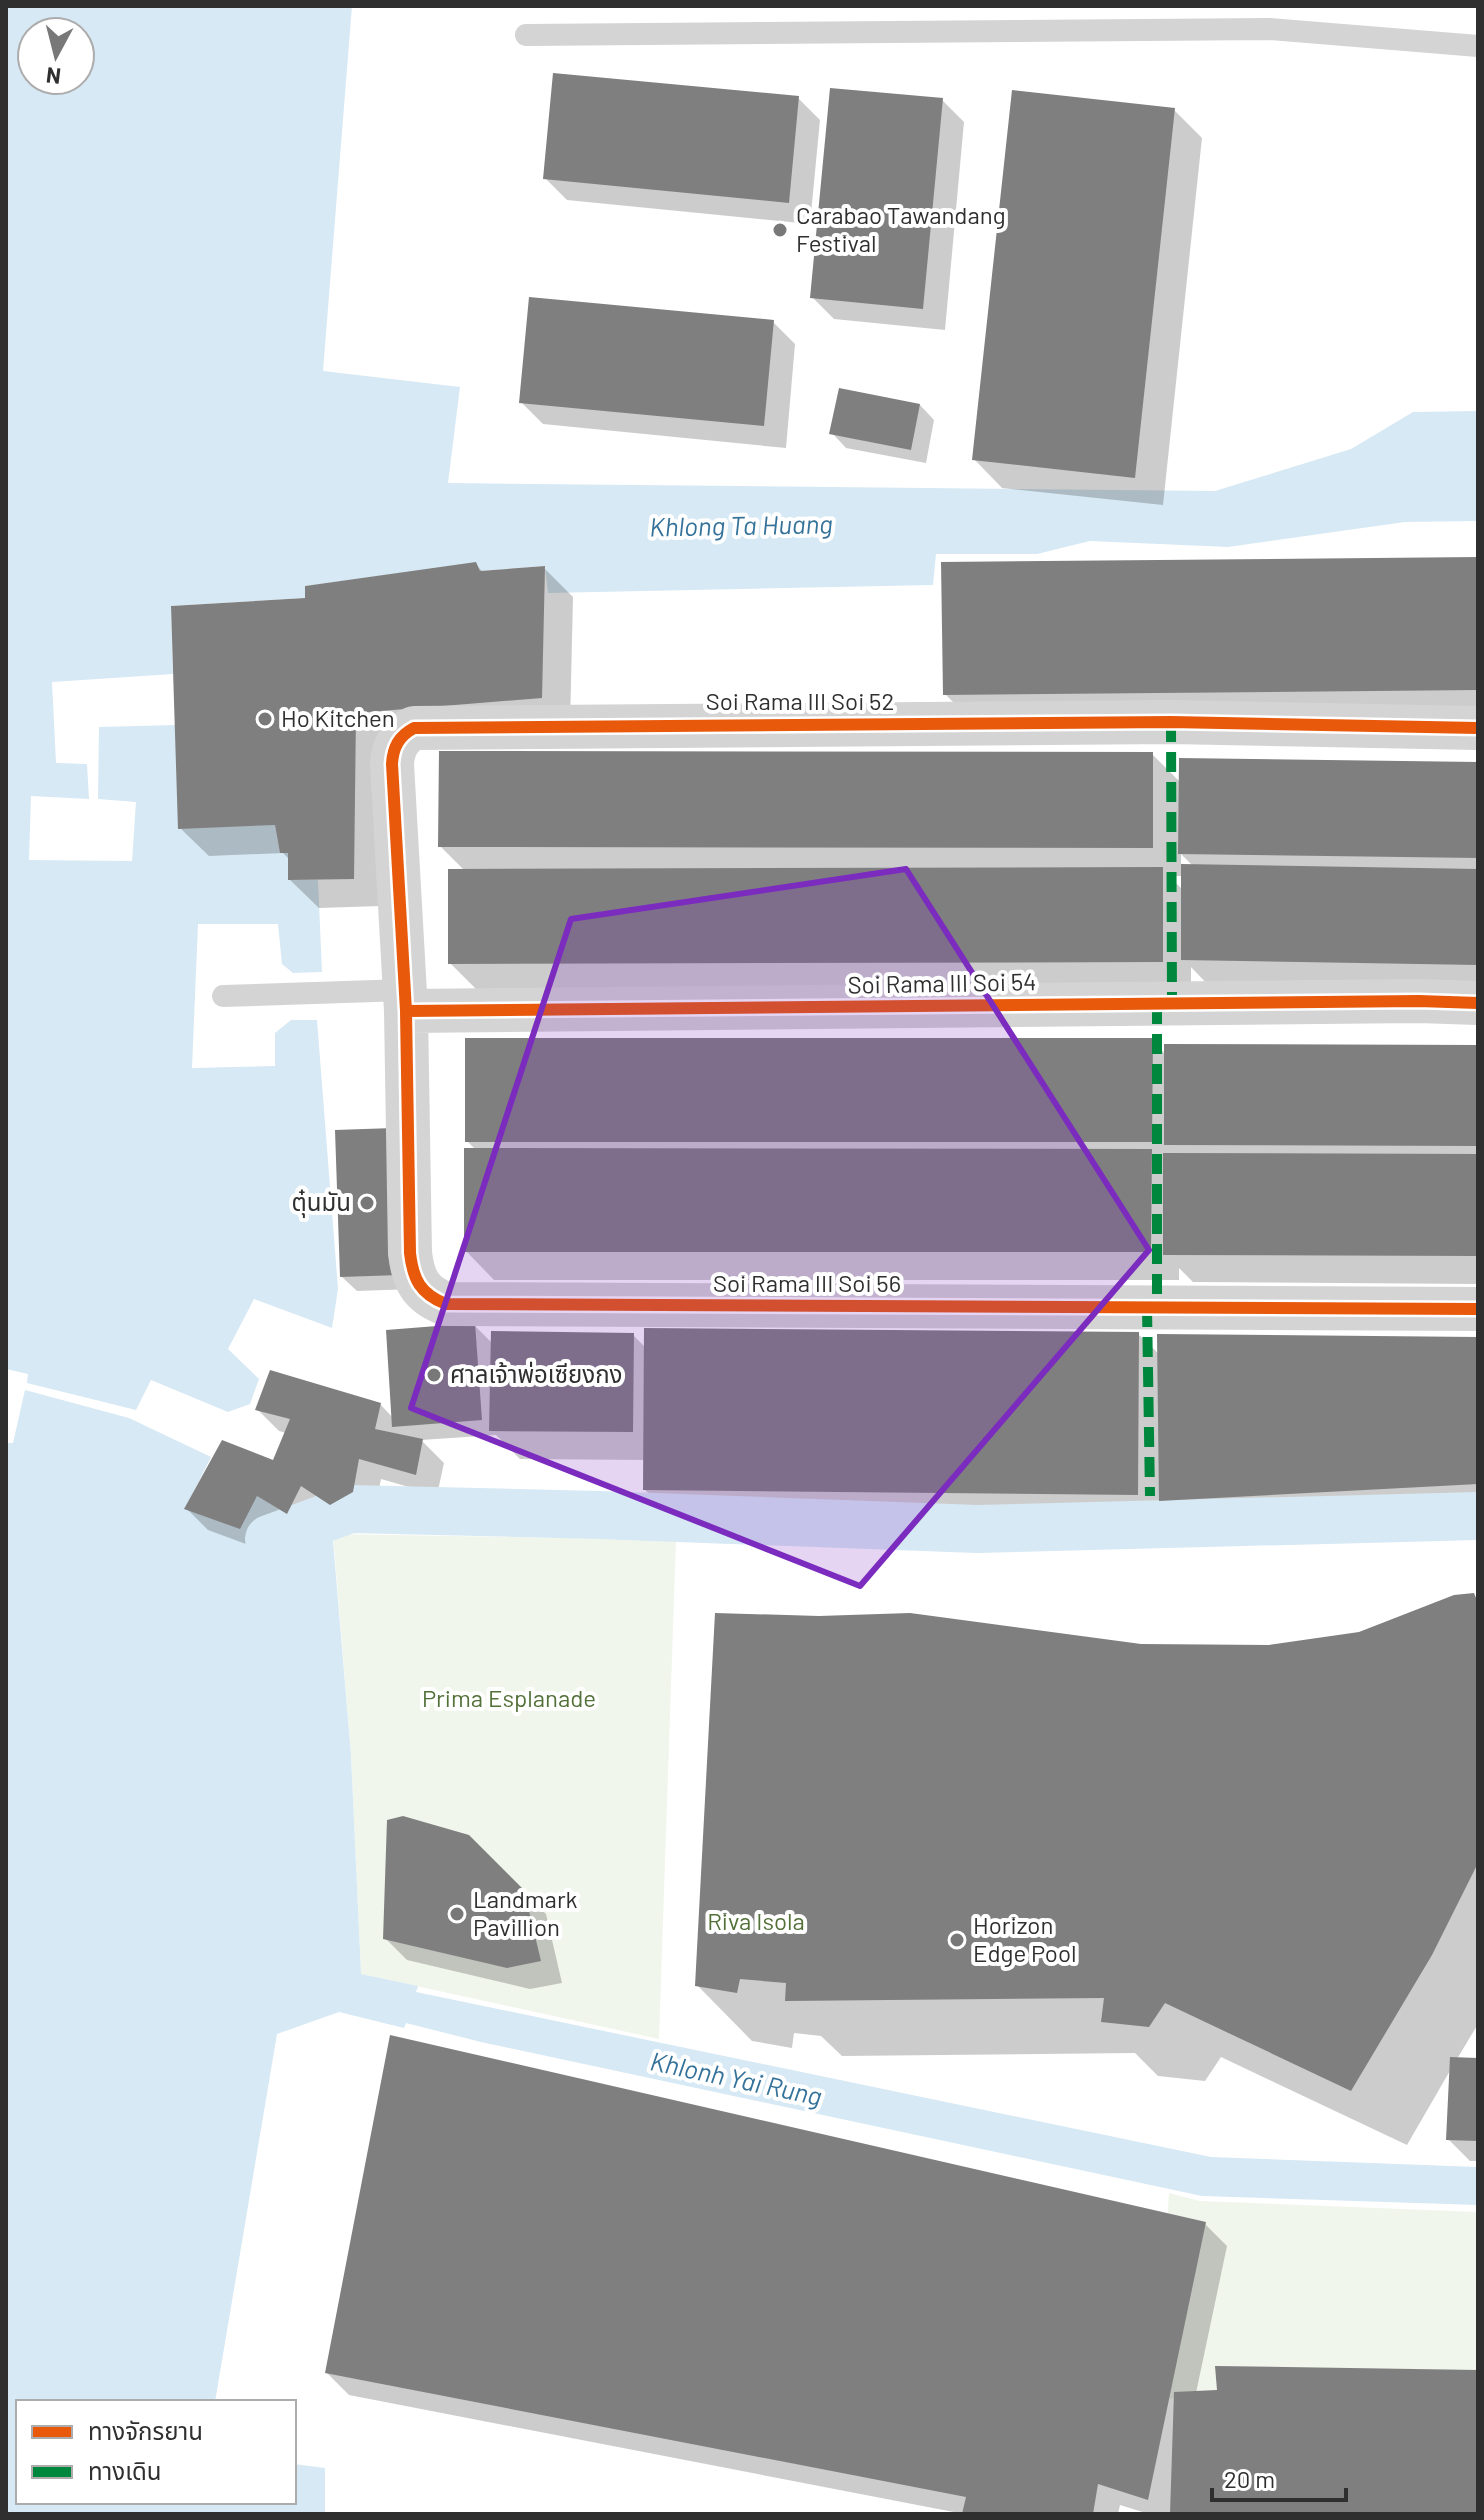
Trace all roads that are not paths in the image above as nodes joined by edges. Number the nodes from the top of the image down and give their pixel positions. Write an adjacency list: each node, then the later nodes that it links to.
1 (526, 35): 2 (lane)
2 (1478, 46)
3 (1478, 728): 5 (street, Soi Rama III Soi 52)
4 (223, 996): 5 (lane)
5 (405, 1001): 6 (street, Soi Rama III Soi 54); 7 (street, Soi Rama III Soi 56)
6 (1478, 1003)
7 (1478, 1309)

